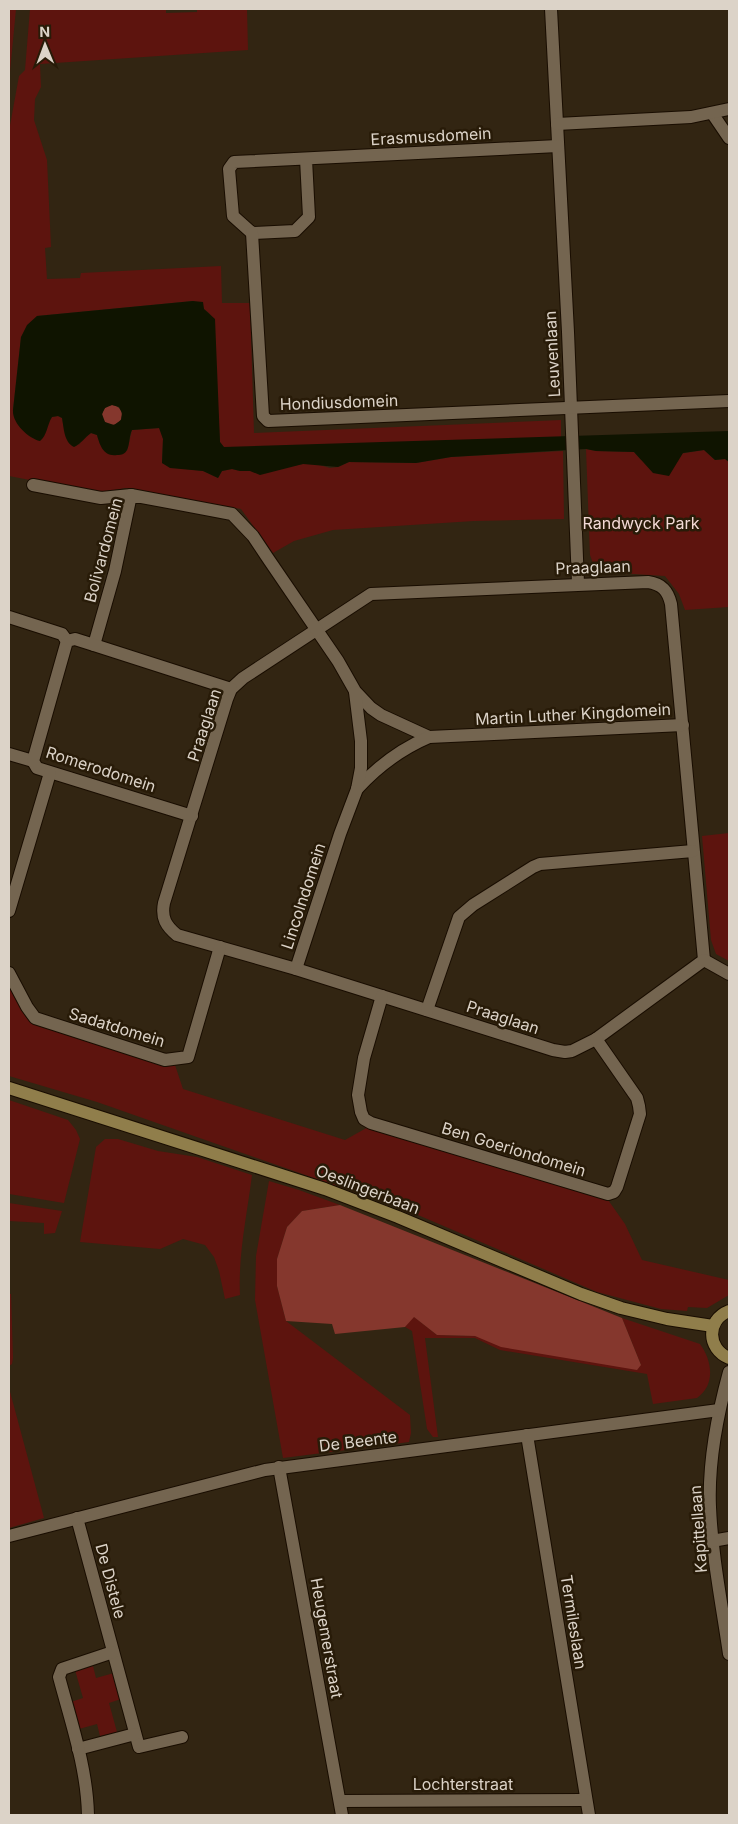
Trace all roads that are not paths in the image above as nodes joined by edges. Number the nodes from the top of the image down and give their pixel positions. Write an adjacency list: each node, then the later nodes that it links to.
1 (551, 9): 4 (street, Leuvenlaan)
2 (729, 109): 3 (street)
3 (712, 113): 4 (street); 5 (street)
4 (557, 124): 6 (street, Leuvenlaan)
5 (729, 138)
6 (558, 146): 7 (street, Erasmusdomein); 10 (street, Leuvenlaan)
7 (306, 158): 8 (street); 8 (street, Erasmusdomein)
8 (252, 233): 10 (street, Hondiusdomein)
9 (729, 401): 10 (street, Hondiusdomein)
10 (571, 409): 13 (street, Leuvenlaan)
11 (33, 485): 12 (street)
12 (131, 495): 15 (street, Bolivardomein); 17 (street, Bolivardomein)
13 (578, 584): 15 (street, Praaglaan); 20 (street, Praaglaan)
14 (9, 617): 16 (street)
15 (316, 629): 18 (street, Praaglaan); 19 (street, Bolivardomein)
16 (67, 642): 17 (street); 23 (street, Romerodomein)
17 (94, 645): 18 (street)
18 (231, 689): 26 (street, Praaglaan)
19 (355, 692): 21 (street); 25 (street)
20 (683, 725): 21 (street, Martin Luther Kingdomein); 27 (street, Praaglaan)
21 (429, 737): 25 (street)
22 (9, 754): 23 (street)
23 (33, 761): 24 (street, Romerodomein)
24 (50, 773): 26 (street, Romerodomein); 28 (street)
25 (357, 789): 32 (street, Lincolndomein)
26 (192, 816): 30 (street, Praaglaan)
27 (693, 851): 31 (street, Praaglaan); 36 (street)
28 (13, 884): 29 (street)
29 (9, 911)
30 (220, 947): 32 (street, Praaglaan); 33 (street, Sadatdomein)
31 (704, 960): 34 (street); 37 (street, Praaglaan)
32 (296, 969): 35 (street, Praaglaan)
33 (9, 973)
34 (729, 974)
35 (382, 996): 36 (street, Praaglaan); 37 (street, Ben Goeriondomein)
36 (427, 1010): 37 (street, Praaglaan)
37 (596, 1039)
38 (9, 1088): 40 (main road, Oeslingerbaan)
39 (729, 1311): 40 (main road)
40 (713, 1326): 41 (main road)
41 (729, 1358)
42 (729, 1372): 43 (street, Kapittellaan)
43 (719, 1410): 44 (street, De Beente); 49 (street, Kapittellaan)
44 (528, 1435): 45 (street, De Beente); 55 (street, Termileslaan)
45 (279, 1467): 46 (street, De Beente); 56 (street, Heugemerstraat)
46 (77, 1518): 47 (street, De Beente); 50 (street, De Distele)
47 (9, 1536)
48 (729, 1538): 49 (street)
49 (712, 1541): 51 (street, Kapittellaan)
50 (113, 1652): 52 (street, De Distele); 54 (street)
51 (729, 1654)
52 (135, 1734): 53 (street); 54 (street)
53 (182, 1737)
54 (78, 1749): 57 (street)
55 (586, 1800): 56 (street, Lochterstraat); 59 (street, Termileslaan)
56 (340, 1801): 58 (street, Heugemerstraat)
57 (88, 1815)
58 (342, 1815)
59 (589, 1815)

